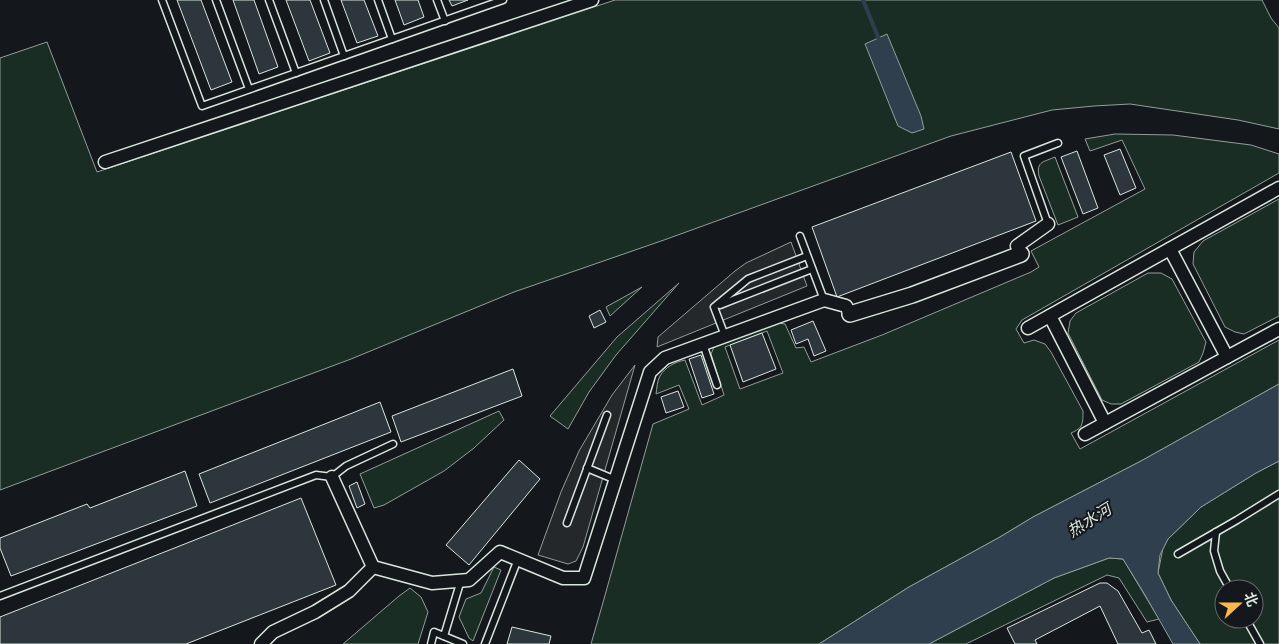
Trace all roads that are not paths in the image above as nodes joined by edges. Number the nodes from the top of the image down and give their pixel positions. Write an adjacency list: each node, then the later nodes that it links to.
1 (162, 0): 14 (lane)
2 (216, 0): 14 (lane)
3 (269, 0): 13 (lane)
4 (324, 0): 12 (lane)
5 (378, 0): 11 (lane)
6 (437, 0): 10 (lane)
7 (503, 0): 9 (lane)
8 (592, 0): 16 (street)
9 (488, 3): 10 (lane)
10 (445, 21): 11 (lane)
11 (392, 39): 12 (lane)
12 (344, 56): 13 (lane)
13 (296, 73): 14 (lane)
14 (248, 89)
15 (1058, 143): 18 (lane)
16 (105, 162)
17 (1279, 188): 20 (street)
18 (1048, 224): 21 (street)
19 (800, 236): 22 (lane)
20 (1170, 249): 27 (street); 32 (street)
21 (1021, 254): 26 (street)
22 (807, 256): 23 (lane); 25 (lane)
23 (812, 269): 24 (lane); 25 (lane)
24 (824, 300): 26 (street); 30 (street)
25 (714, 307): 30 (lane)
26 (850, 314)
27 (1050, 316): 28 (street); 35 (street)
28 (1028, 328)
29 (1279, 330): 32 (street)
30 (725, 336): 31 (street)
31 (703, 344): 33 (lane); 40 (street)
32 (1227, 357): 35 (street)
33 (717, 385)
34 (606, 415): 38 (lane)
35 (1105, 423): 36 (street)
36 (1085, 434)
37 (393, 444): 39 (lane)
38 (587, 468): 40 (lane); 42 (lane)
39 (332, 477): 46 (street); 49 (lane)
40 (616, 480): 45 (street)
41 (1279, 494): 43 (lane)
42 (567, 523)
43 (1216, 532): 44 (lane); 47 (lane)
44 (1178, 554)
45 (518, 559): 48 (street); 55 (lane)
46 (373, 567): 48 (street); 52 (street)
47 (1224, 579)
48 (461, 580): 51 (lane)
49 (0, 596)
50 (1252, 629): 56 (lane)
51 (444, 636): 53 (lane); 54 (lane)
52 (261, 644)
53 (431, 644)
54 (464, 644)
55 (485, 644)
56 (1260, 644)

